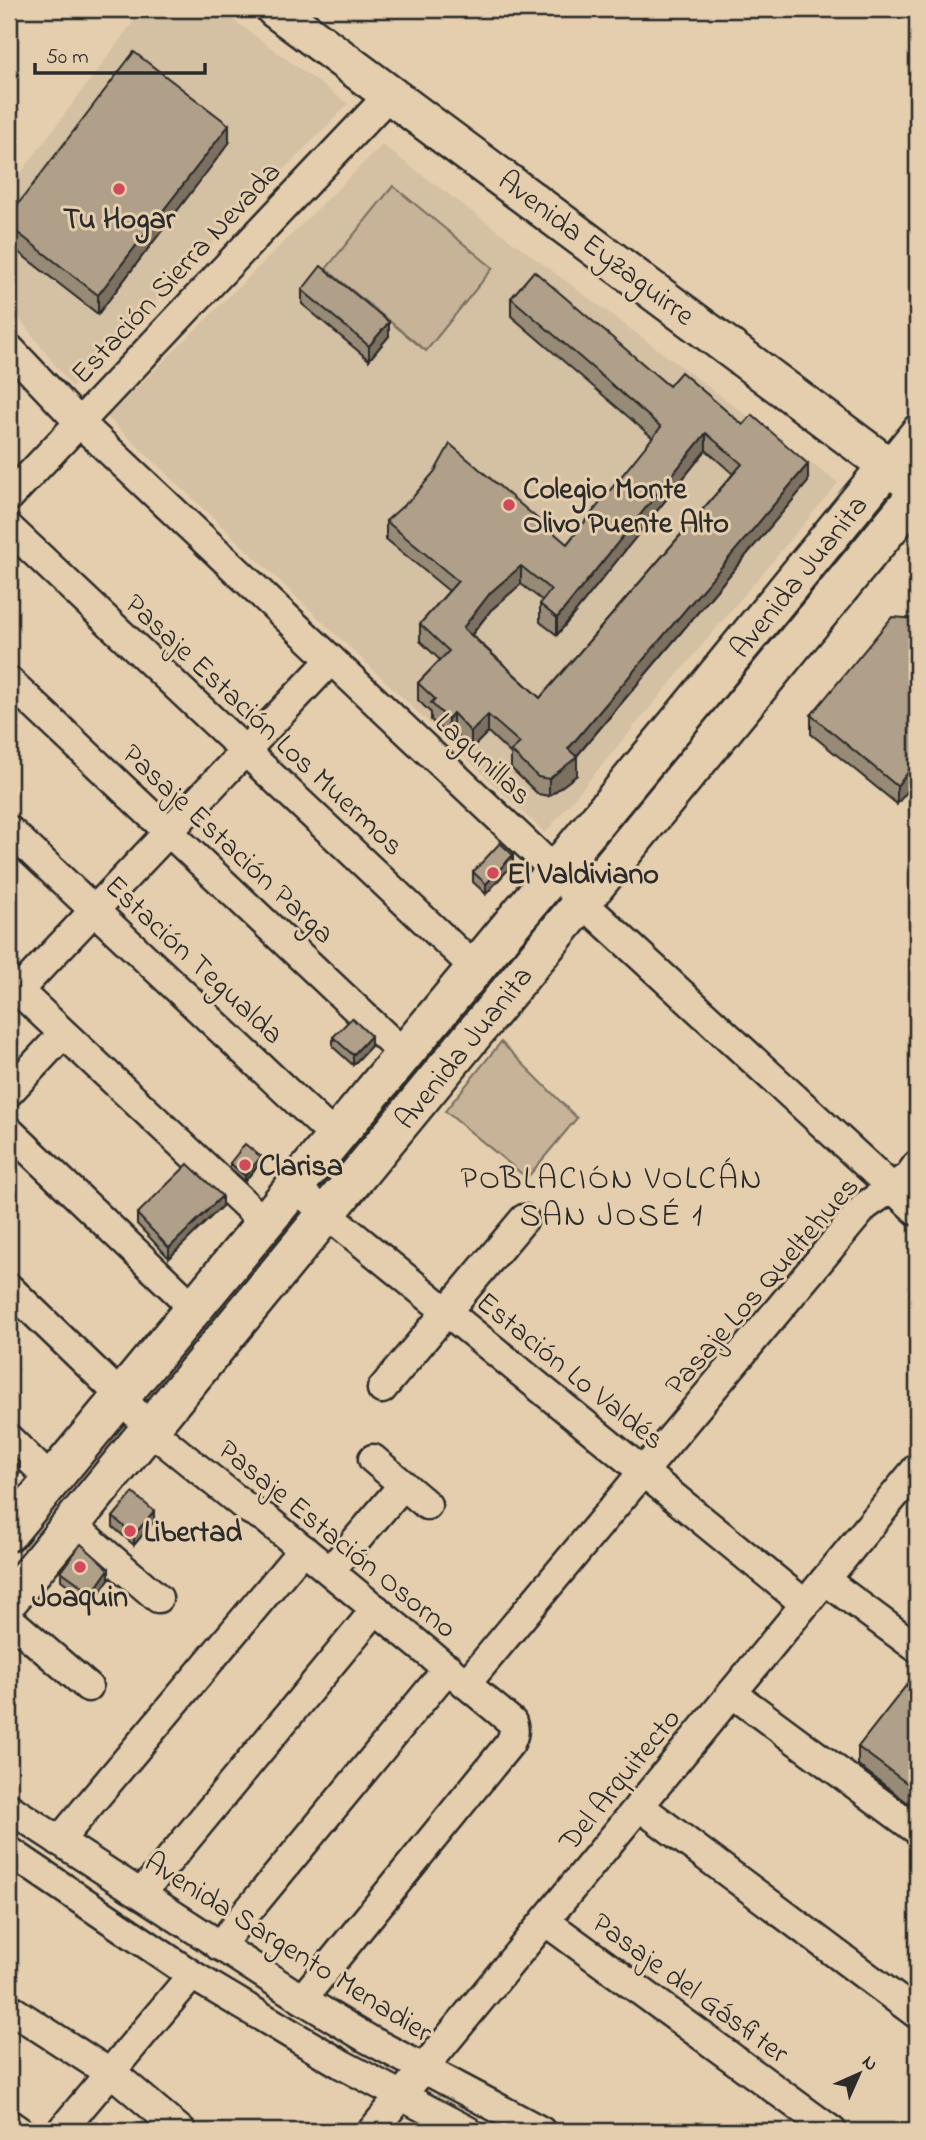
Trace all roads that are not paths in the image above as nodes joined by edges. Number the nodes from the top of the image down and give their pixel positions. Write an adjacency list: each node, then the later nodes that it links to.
1 (275, 9): 2 (main road, Avenida Eyzaguirre)
2 (390, 94): 4 (street, Estación Sierra Nevada); 6 (main road, Avenida Eyzaguirre)
3 (9, 348): 4 (street, Lagunillas)
4 (79, 422): 9 (street, Estación Sierra Nevada); 11 (street, Lagunillas)
5 (917, 429): 6 (street, Avenida Juanita)
6 (888, 465): 7 (main road, Avenida Eyzaguirre); 16 (main road, Avenida Juanita)
7 (917, 487)
8 (917, 494): 17 (main road, Avenida Juanita)
9 (9, 497)
10 (9, 528): 13 (street, Pasaje Estación Los Muermos)
11 (331, 660): 13 (street); 16 (street, Lagunillas)
12 (9, 681): 15 (street, Pasaje Estación Parga)
13 (245, 751): 15 (street); 19 (street, Pasaje Estación Los Muermos)
14 (9, 830): 18 (street, Estación Tegualda)
15 (169, 831): 18 (street); 22 (street, Pasaje Estación Parga)
16 (555, 871): 17 (street, Lagunillas); 19 (main road, Avenida Juanita)
17 (582, 902): 28 (street, Lagunillas); 30 (main road, Avenida Juanita)
18 (94, 910): 20 (street); 25 (street, Estación Tegualda)
19 (475, 968): 22 (main road, Avenida Juanita)
20 (13, 987): 21 (street)
21 (63, 1034): 23 (street); 32 (street)
22 (404, 1054): 25 (main road, Avenida Juanita)
23 (9, 1092)
24 (9, 1131): 34 (street)
25 (335, 1137): 27 (main road, Avenida Juanita)
26 (917, 1165): 28 (street, Pasaje Los Queltehues)
27 (294, 1187): 30 (street, Estación Lo Valdés); 32 (main road, Avenida Juanita)
28 (890, 1188): 29 (street, Lagunillas); 42 (street, Pasaje Los Queltehues)
29 (917, 1211)
30 (326, 1214): 35 (street, Estación Lo Valdés); 38 (main road, Avenida Juanita)
31 (524, 1219): 35 (street)
32 (265, 1223): 34 (main road, Avenida Juanita)
33 (9, 1288): 37 (street, Pasaje Estación Osorno)
34 (194, 1308): 37 (main road, Avenida Juanita)
35 (446, 1311): 36 (street); 42 (street, Estación Lo Valdés)
36 (382, 1389)
37 (121, 1396): 38 (street, Pasaje Estación Osorno); 43 (main road, Avenida Juanita)
38 (149, 1429): 46 (main road, Avenida Juanita); 48 (street, Pasaje Estación Osorno)
39 (9, 1439): 43 (street)
40 (373, 1460): 44 (street)
41 (917, 1468): 50 (street, Del Arquitecto)
42 (643, 1472): 53 (street, Estación Lo Valdés); 57 (street, Pasaje Los Queltehues)
43 (51, 1480): 47 (main road, Avenida Juanita)
44 (403, 1485): 45 (street); 49 (street)
45 (427, 1505)
46 (71, 1524): 51 (street); 52 (main road, Avenida Juanita)
47 (9, 1532)
48 (303, 1549): 49 (street, Pasaje Estación Osorno); 63 (street)
49 (330, 1571): 54 (street, Pasaje Estación Osorno)
50 (825, 1580): 53 (street, Del Arquitecto); 56 (street)
51 (158, 1598)
52 (9, 1600)
53 (805, 1604): 59 (street, Del Arquitecto)
54 (376, 1609): 57 (street, Pasaje Estación Osorno); 65 (street)
55 (9, 1619): 58 (street)
56 (917, 1648)
57 (457, 1676): 67 (street, Pasaje Los Queltehues); 69 (street, Pasaje Estación Osorno)
58 (88, 1687)
59 (732, 1693): 60 (street, Del Arquitecto); 62 (street)
60 (639, 1806): 66 (street, Del Arquitecto); 71 (street)
61 (9, 1808): 63 (street, Avenida Sargento Menadier)
62 (917, 1830)
63 (59, 1841): 65 (street, Avenida Sargento Menadier)
64 (9, 1851): 68 (street)
65 (141, 1894): 67 (street, Avenida Sargento Menadier)
66 (545, 1921): 72 (street, Del Arquitecto); 82 (street, Pasaje del Gásfiter)
67 (219, 1946): 69 (street, Avenida Sargento Menadier)
68 (192, 1975): 73 (street); 74 (street)
69 (302, 1998): 72 (street, Avenida Sargento Menadier)
70 (9, 2008): 73 (street)
71 (917, 2014)
72 (424, 2068): 74 (street, Del Arquitecto); 81 (street, Avenida Sargento Menadier)
73 (109, 2073): 77 (street); 78 (street)
74 (401, 2095): 79 (street, Del Arquitecto); 80 (street)
75 (9, 2124): 76 (street)
76 (19, 2131)
77 (61, 2131)
78 (181, 2131)
79 (372, 2131)
80 (468, 2131)
81 (541, 2131)
82 (832, 2131)

